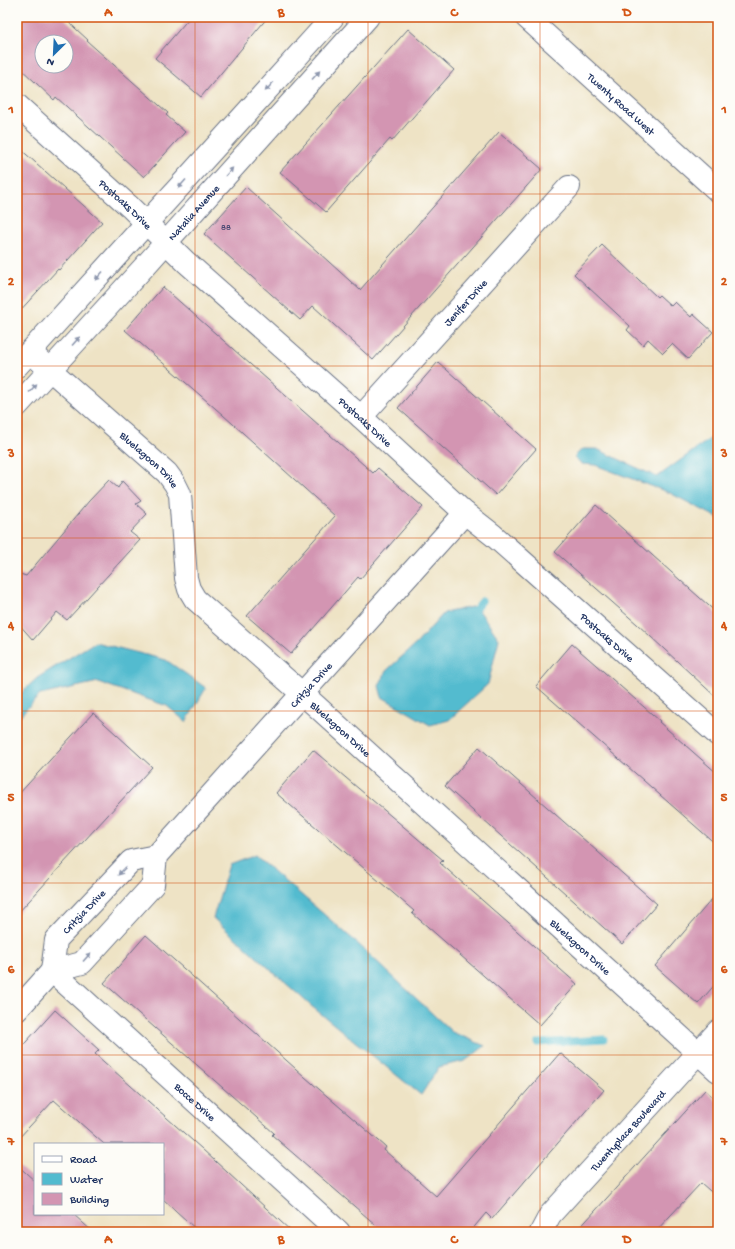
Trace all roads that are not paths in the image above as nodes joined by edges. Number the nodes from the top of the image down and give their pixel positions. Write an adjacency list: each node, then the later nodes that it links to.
1 (333, 17): 7 (street, one-way to 7)
2 (368, 17): 8 (street, Natalia Avenue, one-way to 2)
3 (526, 17): 6 (street, Twenty Road West)
4 (17, 105): 7 (street, Postoaks Drive)
5 (569, 187): 12 (street, Jenifer Drive)
6 (718, 191)
7 (146, 223): 8 (street, Postoaks Drive); 9 (street, one-way to 9)
8 (166, 242): 10 (street, Natalia Avenue, one-way to 8); 12 (street, Postoaks Drive)
9 (24, 359): 10 (street, Bluelagoon Drive)
10 (50, 370): 11 (street, Natalia Avenue, one-way to 10); 14 (street, Bluelagoon Drive)
11 (17, 406)
12 (361, 417): 13 (street, Postoaks Drive)
13 (465, 513): 14 (street, Critzia Drive); 15 (street, Postoaks Drive)
14 (302, 694): 16 (street, Critzia Drive); 20 (street, Bluelagoon Drive)
15 (718, 735)
16 (156, 856): 17 (street, one-way to 16); 17 (street, Critzia Drive, one-way to 17)
17 (52, 971): 18 (street); 22 (street, Bocce Drive)
18 (17, 1010)
19 (718, 1030): 20 (street, Twentyplace Boulevard)
20 (698, 1052): 21 (street, Bluelagoon Drive); 23 (street, Twentyplace Boulevard)
21 (718, 1071)
22 (339, 1232)
23 (541, 1232)

